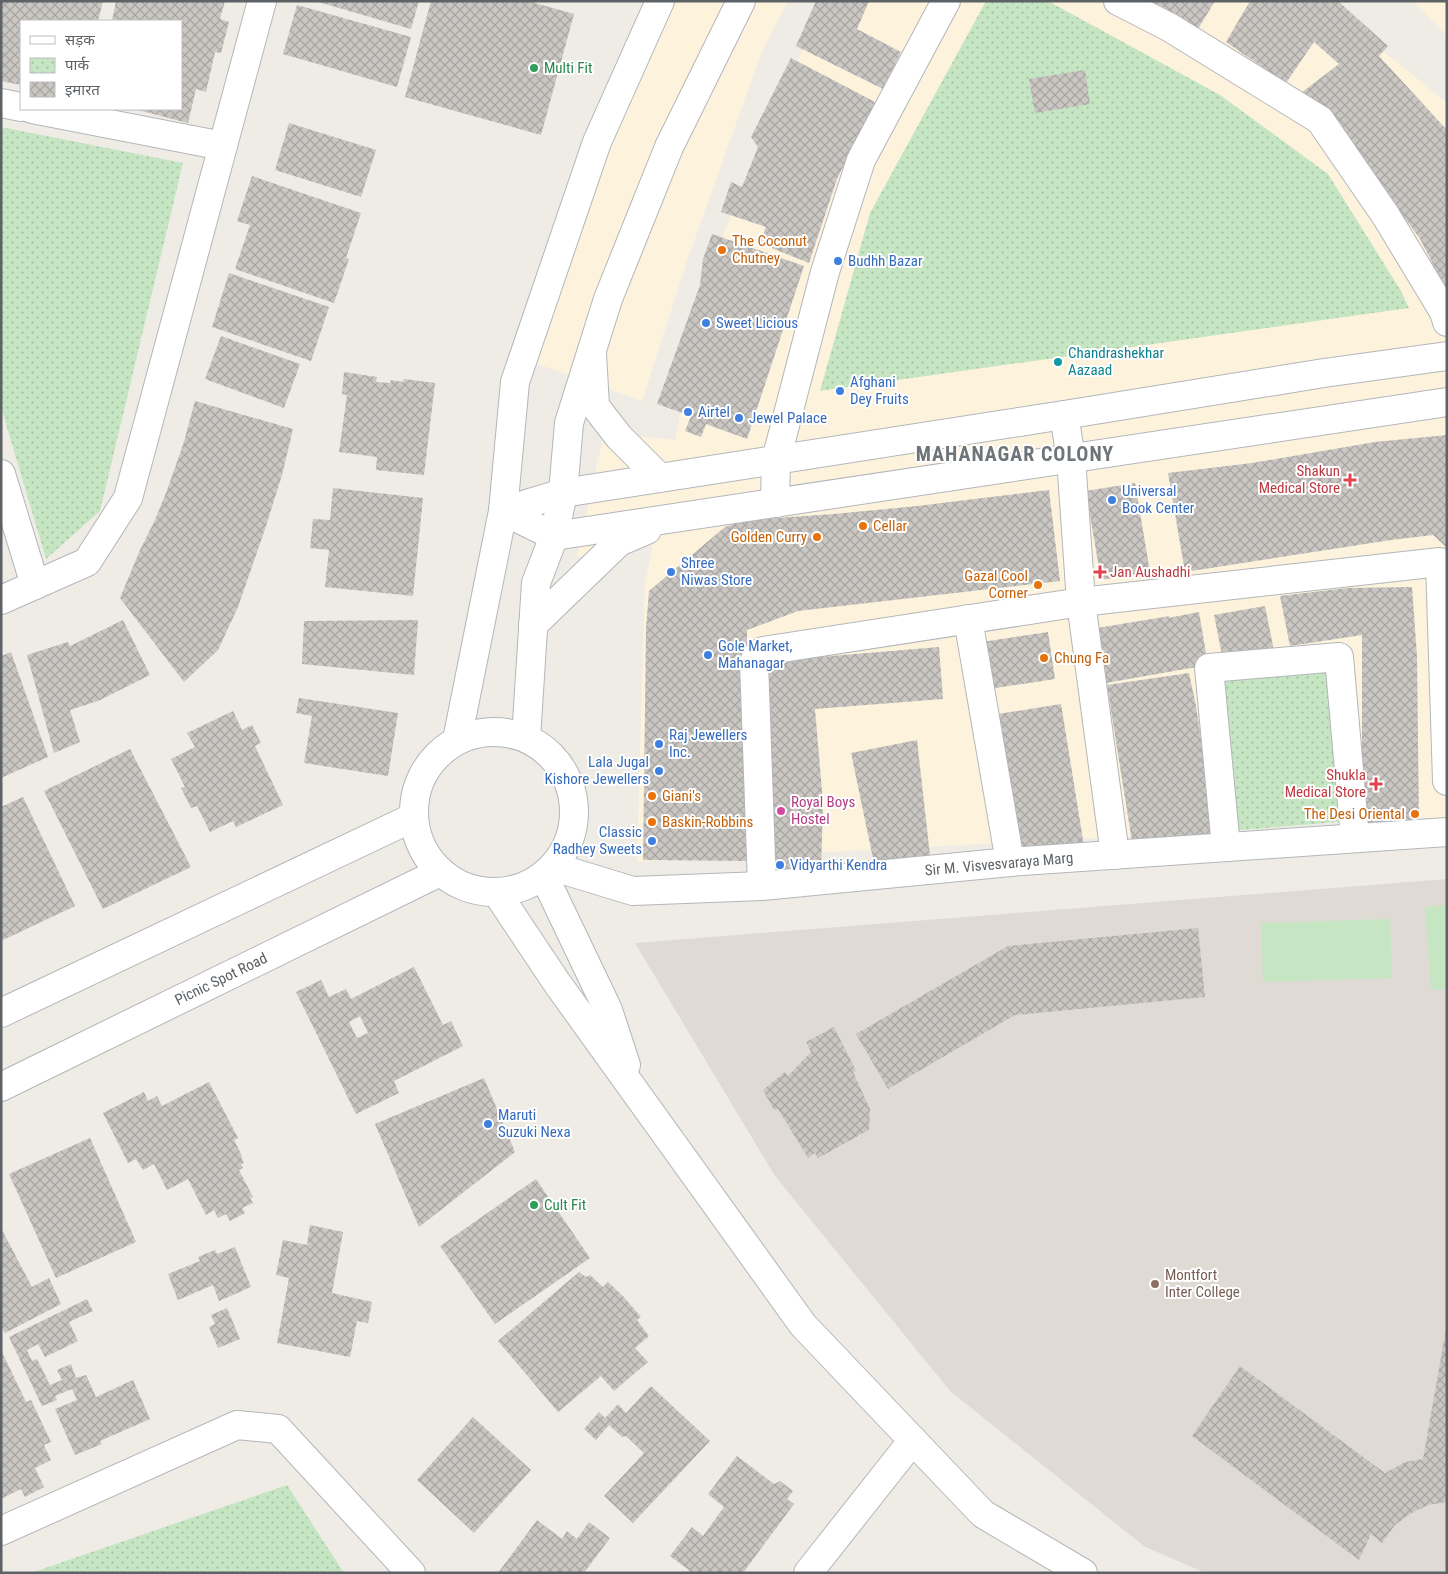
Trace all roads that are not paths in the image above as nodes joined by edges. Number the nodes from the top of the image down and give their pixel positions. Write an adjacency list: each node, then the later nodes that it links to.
1 (262, 1): 9 (street)
2 (660, 1): 21 (street)
3 (741, 1): 11 (street)
4 (946, 1): 16 (street)
5 (1118, 1): 10 (street)
6 (1, 103): 7 (street)
7 (20, 107)
8 (37, 110): 9 (street)
9 (223, 146): 24 (street)
10 (1447, 322)
11 (592, 351): 18 (street); 19 (street)
12 (1447, 356): 14 (street)
13 (1447, 402): 15 (street)
14 (1064, 416): 15 (street); 16 (street)
15 (1071, 458): 20 (street); 26 (street)
16 (776, 460): 18 (street); 20 (street)
17 (1, 474): 24 (street)
18 (660, 478): 19 (street)
19 (563, 493): 21 (street); 23 (street)
20 (775, 503): 22 (street)
21 (503, 511): 23 (street); 30 (street)
22 (678, 517): 23 (street); 28 (street)
23 (554, 536): 28 (street)
24 (35, 585): 25 (street)
25 (1, 600)
26 (1080, 602): 27 (street); 31 (street); 36 (street)
27 (968, 619): 37 (street); 40 (street)
28 (533, 625): 29 (street)
29 (526, 738): 30 (street); 38 (street)
30 (458, 740): 32 (street)
31 (1447, 781)
32 (414, 817): 39 (street); 42 (street)
33 (1447, 832): 34 (street, Sir M. Visvesvaraya Marg)
34 (1355, 838): 35 (street, Sir M. Visvesvaraya Marg); 35 (street)
35 (1226, 847): 36 (street, Sir M. Visvesvaraya Marg)
36 (1115, 855): 37 (street, Sir M. Visvesvaraya Marg)
37 (1010, 862): 40 (street, Sir M. Visvesvaraya Marg)
38 (549, 871): 40 (street, Sir M. Visvesvaraya Marg); 41 (street); 44 (street)
39 (440, 872): 41 (street); 43 (street, Picnic Spot Road)
40 (762, 886)
41 (498, 893): 44 (street)
42 (1, 1013)
43 (1, 1086)
44 (636, 1092): 45 (street)
45 (912, 1440): 48 (street); 49 (street)
46 (1, 1531): 47 (street)
47 (408, 1572)
48 (808, 1573)
49 (1083, 1573)

